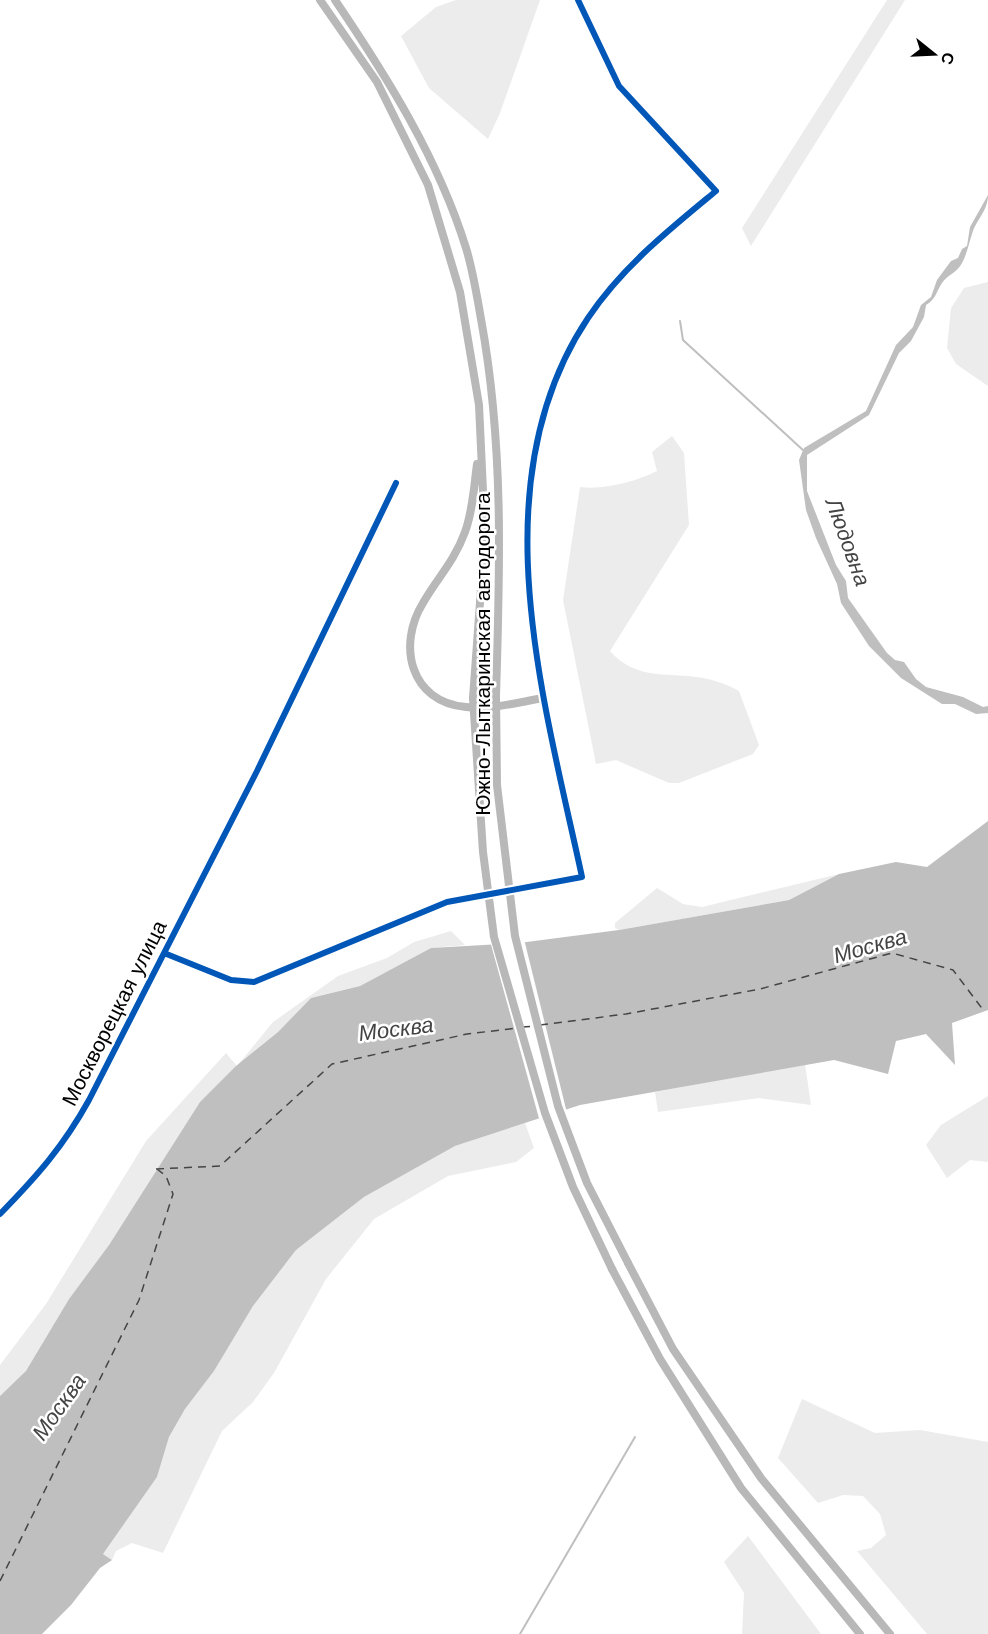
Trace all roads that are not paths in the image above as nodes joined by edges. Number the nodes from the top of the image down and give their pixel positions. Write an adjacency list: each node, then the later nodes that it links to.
1 (320, 0): 4 (main road, Южно-Лыткаринская автодорога)
2 (335, 0): 10 (main road, Южно-Лыткаринская автодорога, bridge)
3 (578, 0): 6 (street)
4 (480, 438): 6 (main road); 9 (main road, Южно-Лыткаринская автодорога, bridge)
5 (396, 483): 7 (street, Москворецкая улица)
6 (544, 698): 7 (street)
7 (164, 953): 8 (street, Москворецкая улица)
8 (0, 1214)
9 (860, 1634)
10 (890, 1634)

